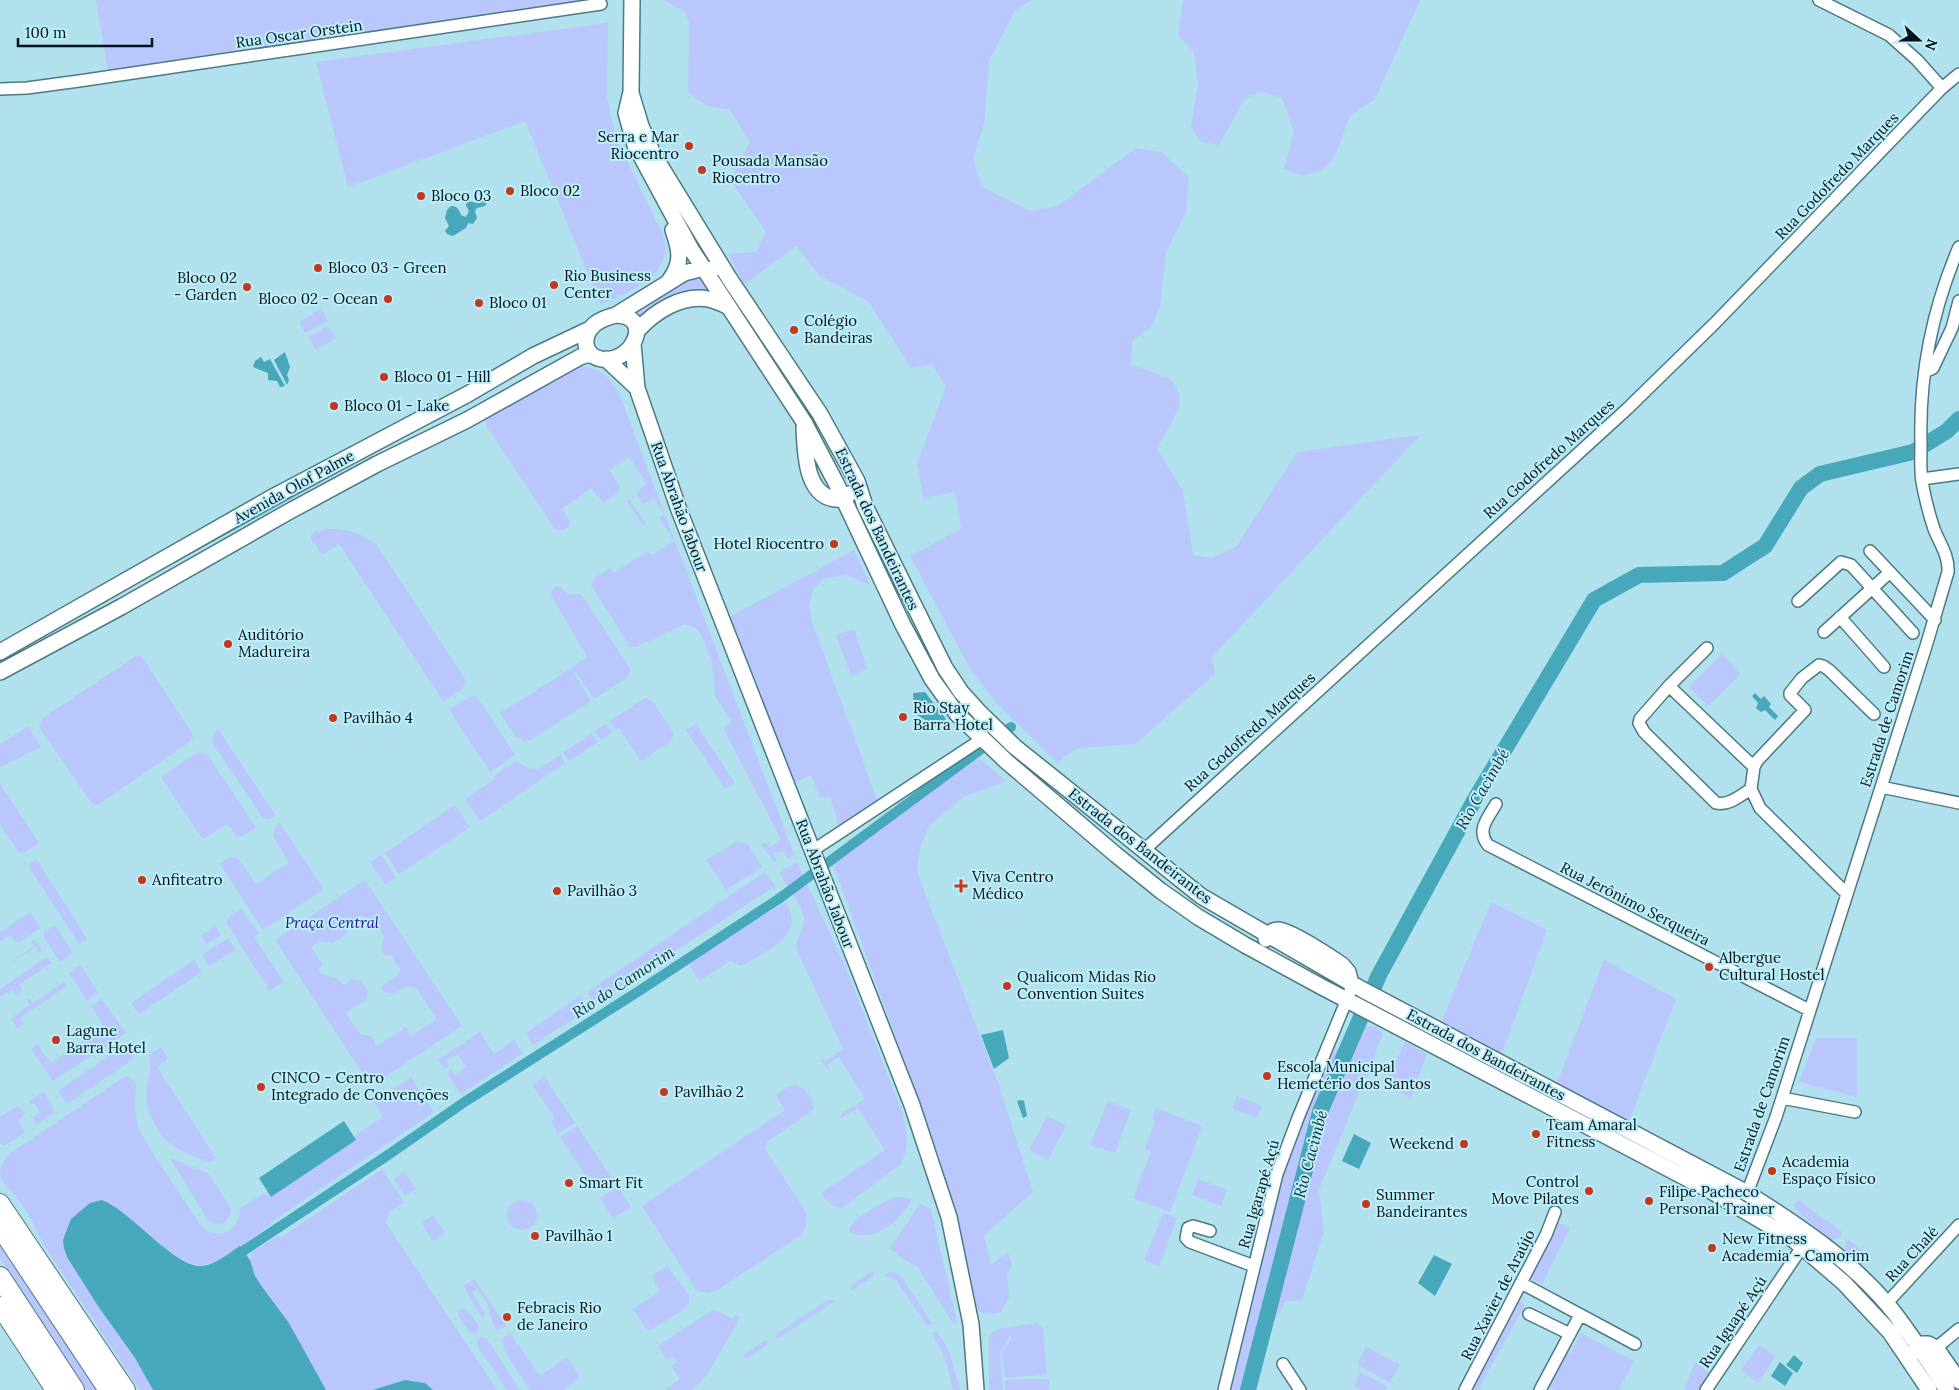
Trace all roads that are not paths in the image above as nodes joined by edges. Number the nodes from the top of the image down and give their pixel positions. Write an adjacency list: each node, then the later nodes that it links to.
1 (632, 0): 7 (main road, Estrada dos Bandeirantes)
2 (1819, 0): 5 (street)
3 (601, 4): 6 (street, Rua Oscar Orstein)
4 (1959, 74): 5 (street, Rua Godofredo Marques)
5 (1942, 88): 50 (street, Rua Godofredo Marques)
6 (0, 89)
7 (631, 92): 8 (main road, Estrada dos Bandeirantes); 12 (main road, Estrada dos Bandeirantes)
8 (665, 202): 10 (main road, Estrada dos Bandeirantes); 14 (main road)
9 (1959, 247): 13 (street, Estrada de Camorim)
10 (704, 268): 12 (main road); 14 (main road); 16 (main road, Estrada dos Bandeirantes)
11 (1959, 275): 13 (street)
12 (729, 278): 26 (main road, Estrada dos Bandeirantes)
13 (1945, 280): 22 (street, Estrada de Camorim)
14 (666, 285): 17 (main road)
15 (1959, 301): 22 (street)
16 (727, 306): 19 (main road); 27 (main road, Estrada dos Bandeirantes)
17 (616, 315): 18 (main road); 19 (main road)
18 (590, 329): 20 (main road); 39 (main road, Avenida Olof Palme)
19 (635, 337): 21 (main road); 23 (main road, Rua Abrahão Jabour)
20 (590, 354): 21 (main road); 41 (main road, Avenida Olof Palme)
21 (606, 359): 23 (main road, Rua Abrahão Jabour)
22 (1925, 369): 25 (street, Estrada de Camorim)
23 (636, 388): 51 (main road, Rua Abrahão Jabour)
24 (1959, 474): 25 (street)
25 (1922, 479): 30 (street, Estrada de Camorim)
26 (857, 481): 27 (main road); 50 (main road, Estrada dos Bandeirantes)
27 (843, 499): 44 (main road, Estrada dos Bandeirantes)
28 (1870, 551): 31 (street)
29 (1959, 555): 30 (street)
30 (1946, 556): 35 (street, Estrada de Camorim)
31 (1889, 573): 32 (street); 35 (street)
32 (1872, 587): 33 (street); 34 (street); 37 (street)
33 (1798, 601)
34 (1840, 617): 36 (street); 40 (street)
35 (1935, 620): 46 (street, Estrada de Camorim)
36 (1824, 632)
37 (1913, 633)
38 (1707, 648): 42 (street)
39 (0, 652)
40 (1884, 666)
41 (0, 672)
42 (1669, 686): 45 (street); 47 (street)
43 (1874, 714): 45 (street)
44 (984, 741): 51 (street); 53 (main road, Estrada dos Bandeirantes)
45 (1754, 767): 47 (street)
46 (1881, 787): 48 (street); 52 (street, Estrada de Camorim)
47 (1751, 789): 52 (street)
48 (1959, 803)
49 (1496, 804): 59 (street, Rua Jerônimo Serqueira)
50 (1143, 851): 54 (main road, Estrada dos Bandeirantes)
51 (813, 855): 89 (main road, Rua Abrahão Jabour)
52 (1847, 894): 59 (street, Estrada de Camorim)
53 (1198, 917): 54 (main road); 55 (main road, Estrada dos Bandeirantes)
54 (1259, 926): 55 (main road); 56 (main road); 57 (main road)
55 (1221, 931): 56 (main road, Estrada dos Bandeirantes)
56 (1268, 958): 58 (main road, Estrada dos Bandeirantes)
57 (1363, 990): 58 (street, Rua Igarapé Açú); 62 (main road, Estrada dos Bandeirantes)
58 (1358, 1005): 68 (main road, Estrada dos Bandeirantes); 69 (street, Rua Igarapé Açú)
59 (1810, 1010): 60 (street, Estrada de Camorim)
60 (1782, 1098): 61 (street); 62 (street, Estrada de Camorim)
61 (1855, 1112)
62 (1747, 1193): 72 (main road, Estrada dos Bandeirantes)
63 (0, 1203): 88 (main road)
64 (1555, 1212): 71 (street, Rua Xavier de Araújo)
65 (0, 1226): 87 (highway)
66 (1959, 1226): 72 (street, Rua Chalé)
67 (1210, 1231): 69 (street)
68 (1802, 1247): 76 (main road, Estrada dos Bandeirantes); 94 (street, Rua Iguapé Açú)
69 (1254, 1266): 90 (street, Rua Igarapé Açú)
70 (0, 1277): 86 (highway)
71 (1521, 1283): 75 (street); 92 (street, Rua Xavier de Araújo)
72 (1886, 1304): 76 (main road); 80 (main road, Estrada dos Bandeirantes)
73 (0, 1306): 85 (main road)
74 (1529, 1314): 78 (street)
75 (1580, 1315): 78 (street); 79 (street)
76 (1876, 1316): 83 (main road, Estrada dos Bandeirantes)
77 (1959, 1329): 81 (street)
78 (1570, 1334): 93 (street)
79 (1635, 1344)
80 (1919, 1346): 81 (main road); 83 (main road); 96 (main road, Estrada dos Bandeirantes)
81 (1936, 1348): 84 (main road)
82 (1283, 1364): 91 (street)
83 (1913, 1365): 95 (main road, Estrada dos Bandeirantes)
84 (1959, 1381)
85 (55, 1390)
86 (74, 1390)
87 (109, 1390)
88 (126, 1390)
89 (976, 1390)
90 (1224, 1390)
91 (1300, 1390)
92 (1465, 1390)
93 (1540, 1390)
94 (1706, 1390)
95 (1929, 1390)
96 (1947, 1390)

